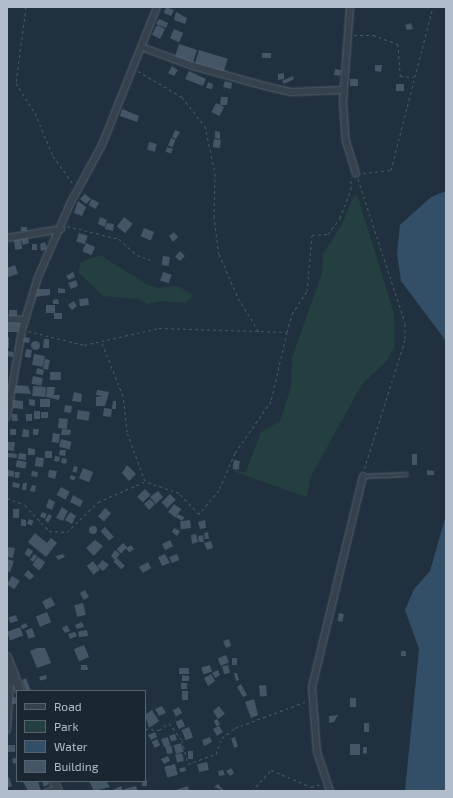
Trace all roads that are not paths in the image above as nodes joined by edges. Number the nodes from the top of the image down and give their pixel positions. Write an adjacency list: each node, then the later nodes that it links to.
1 (157, 7): 3 (street)
2 (350, 7): 4 (street)
3 (144, 48): 4 (street); 6 (street)
4 (343, 90): 5 (street)
5 (356, 173)
6 (61, 228): 7 (street); 9 (street)
7 (7, 238)
8 (7, 319): 9 (street)
9 (25, 320): 10 (street)
10 (7, 417)
11 (406, 474): 12 (lane)
12 (363, 476): 19 (street)
13 (7, 657): 14 (street)
14 (11, 668): 15 (street); 16 (street)
15 (20, 690)
16 (7, 730)
17 (56, 786): 18 (lane)
18 (44, 791)
19 (330, 791)

